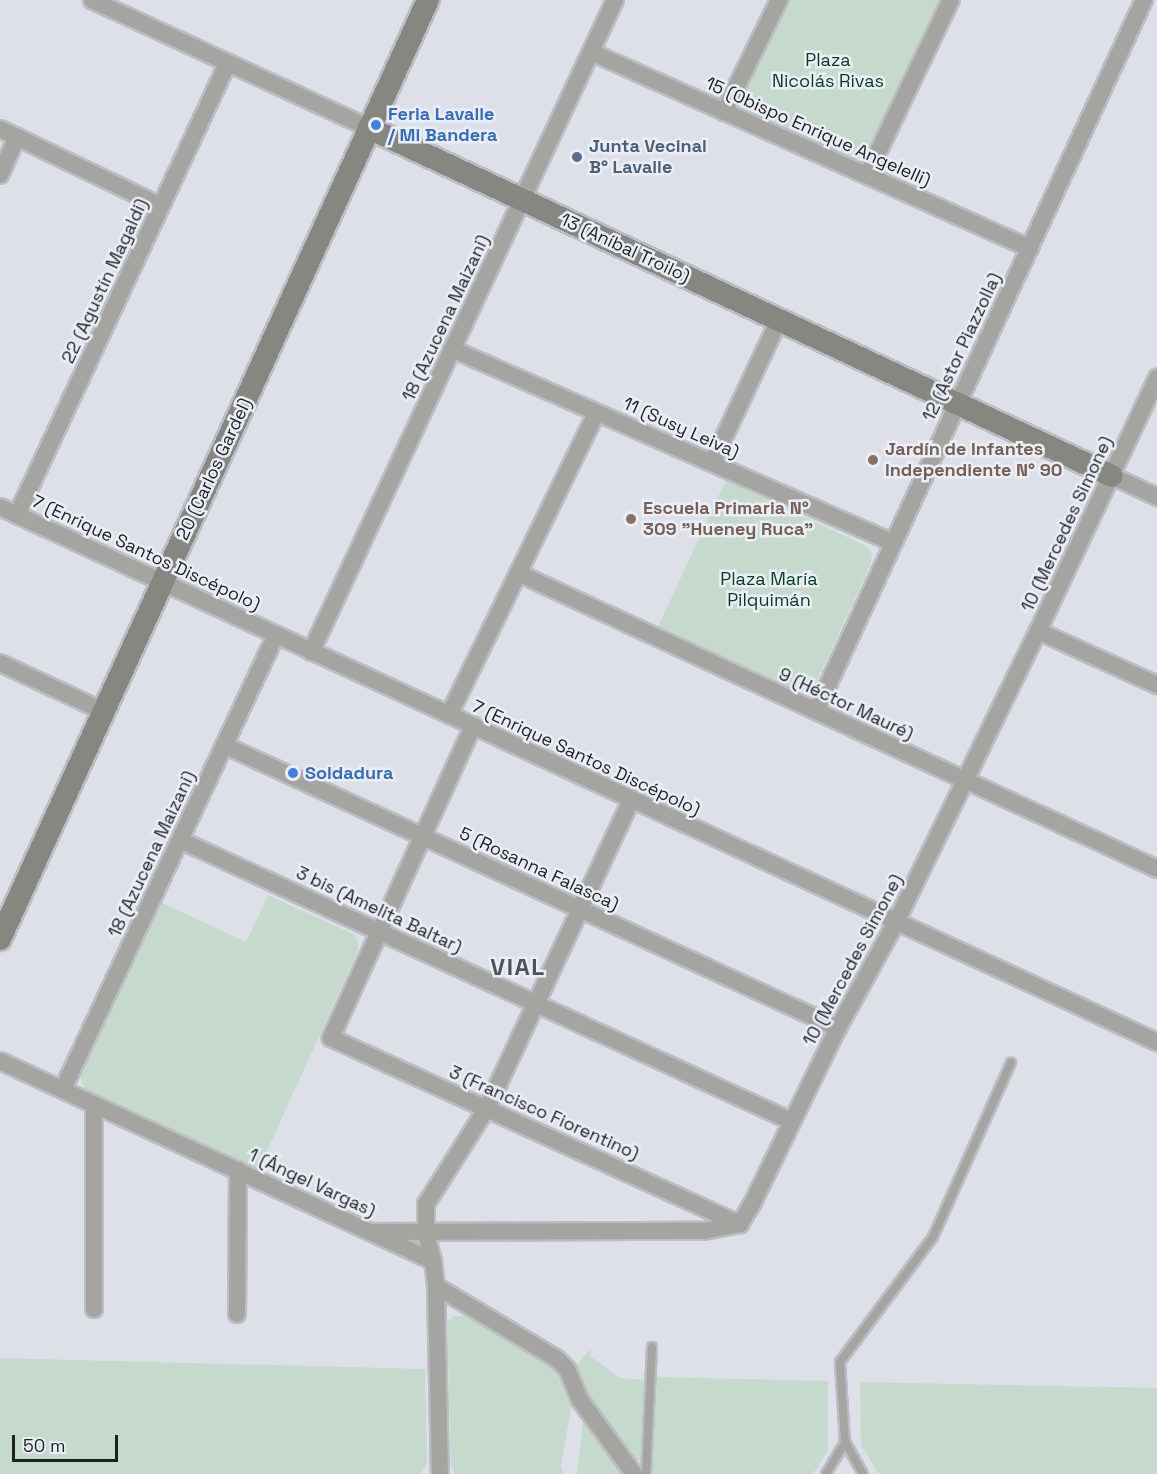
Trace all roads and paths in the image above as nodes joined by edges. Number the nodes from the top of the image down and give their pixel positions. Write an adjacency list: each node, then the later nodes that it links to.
1 (92, 0): 8 (street, 13 (Aníbal Troilo))
2 (428, 0): 10 (street, 20 (Carlos Gardel))
3 (615, 0): 7 (street, 18 (Azucena Maizani))
4 (779, 0): 9 (street)
5 (951, 0): 14 (street)
6 (1144, 0): 17 (street, 12 (Astor Piazzolla))
7 (591, 52): 9 (street, 15 (Obispo Enrique Angelelli)); 15 (street, 18 (Azucena Maizani))
8 (228, 63): 10 (street, 13 (Aníbal Troilo)); 16 (street, 22 (Agustín Magaldi))
9 (724, 112): 14 (street, 15 (Obispo Enrique Angelelli))
10 (369, 128): 15 (street, 13 (Aníbal Troilo)); 30 (street, 20 (Carlos Gardel))
11 (0, 129): 12 (street)
12 (17, 137): 13 (street); 16 (street)
13 (0, 175)
14 (867, 175): 17 (street, 15 (Obispo Enrique Angelelli))
15 (522, 200): 18 (street, 13 (Aníbal Troilo)); 19 (street, 18 (Azucena Maizani))
16 (161, 206): 27 (street, 22 (Agustín Magaldi))
17 (1030, 248): 21 (street, 12 (Astor Piazzolla))
18 (778, 320): 21 (street, 13 (Aníbal Troilo)); 23 (street)
19 (452, 349): 22 (street, 11 (Susy Leiva)); 33 (street, 18 (Azucena Maizani))
20 (1157, 378): 24 (street, 10 (Mercedes Simone))
21 (957, 404): 24 (street, 13 (Aníbal Troilo)); 28 (street, 12 (Astor Piazzolla))
22 (596, 412): 23 (street, 11 (Susy Leiva)); 29 (street)
23 (712, 463): 28 (street, 11 (Susy Leiva))
24 (1112, 476): 25 (street, 13 (Aníbal Troilo)); 31 (street, 10 (Mercedes Simone))
25 (1157, 497)
26 (0, 507): 27 (street, 7 (Enrique Santos Discépolo))
27 (17, 515): 30 (street, 7 (Enrique Santos Discépolo))
28 (893, 543): 37 (street, 12 (Astor Piazzolla))
29 (518, 573): 37 (street, 9 (Héctor Mauré)); 38 (street)
30 (162, 582): 32 (street, 7 (Enrique Santos Discépolo)); 36 (street, 20 (Carlos Gardel))
31 (1038, 632): 35 (street); 41 (street, 10 (Mercedes Simone))
32 (276, 635): 33 (street, 7 (Enrique Santos Discépolo)); 40 (street, 18 (Azucena Maizani))
33 (311, 652): 38 (street, 7 (Enrique Santos Discépolo))
34 (0, 663): 36 (street)
35 (1157, 685)
36 (103, 711): 49 (street, 20 (Carlos Gardel))
37 (816, 711): 41 (street, 9 (Héctor Mauré))
38 (449, 715): 39 (street, 7 (Enrique Santos Discépolo))
39 (473, 726): 42 (street, 7 (Enrique Santos Discépolo)); 43 (street)
40 (224, 745): 43 (street, 5 (Rosanna Falasca)); 44 (street, 18 (Azucena Maizani))
41 (965, 782): 45 (street, 9 (Héctor Mauré)); 47 (street, 10 (Mercedes Simone))
42 (631, 800): 46 (street); 47 (street, 7 (Enrique Santos Discépolo))
43 (423, 837): 46 (street, 5 (Rosanna Falasca)); 48 (street)
44 (180, 840): 48 (street, 3 bis (Amelita Baltar)); 55 (street, 18 (Azucena Maizani))
45 (1157, 869)
46 (580, 910): 50 (street); 51 (street, 5 (Rosanna Falasca))
47 (896, 922): 51 (street, 10 (Mercedes Simone)); 52 (street, 7 (Enrique Santos Discépolo))
48 (380, 932): 50 (street, 3 bis (Amelita Baltar)); 57 (street, 3 (Francisco Fiorentino))
49 (0, 939)
50 (535, 1004): 57 (street); 58 (street, 3 bis (Amelita Baltar))
51 (838, 1028): 58 (street, 10 (Mercedes Simone))
52 (1157, 1042)
53 (0, 1061): 55 (street, 1 (Ángel Vargas))
54 (1011, 1063): 68 (lane)
55 (63, 1089): 56 (street, 1 (Ángel Vargas))
56 (94, 1104): 59 (street, 1 (Ángel Vargas)); 65 (street)
57 (487, 1108): 60 (street, 3 (Francisco Fiorentino)); 62 (street)
58 (791, 1121): 60 (street, 10 (Mercedes Simone))
59 (238, 1170): 61 (street, 1 (Ángel Vargas)); 66 (street)
60 (740, 1224): 62 (street)
61 (370, 1232): 62 (street); 63 (street, 1 (Ángel Vargas))
62 (426, 1232): 63 (street)
63 (433, 1261): 64 (street)
64 (436, 1286): 69 (street); 70 (street)
65 (94, 1309)
66 (237, 1314)
67 (652, 1347): 71 (lane)
68 (845, 1442): 72 (lane); 73 (lane)
69 (440, 1474)
70 (634, 1474)
71 (646, 1474)
72 (826, 1474)
73 (863, 1474)

